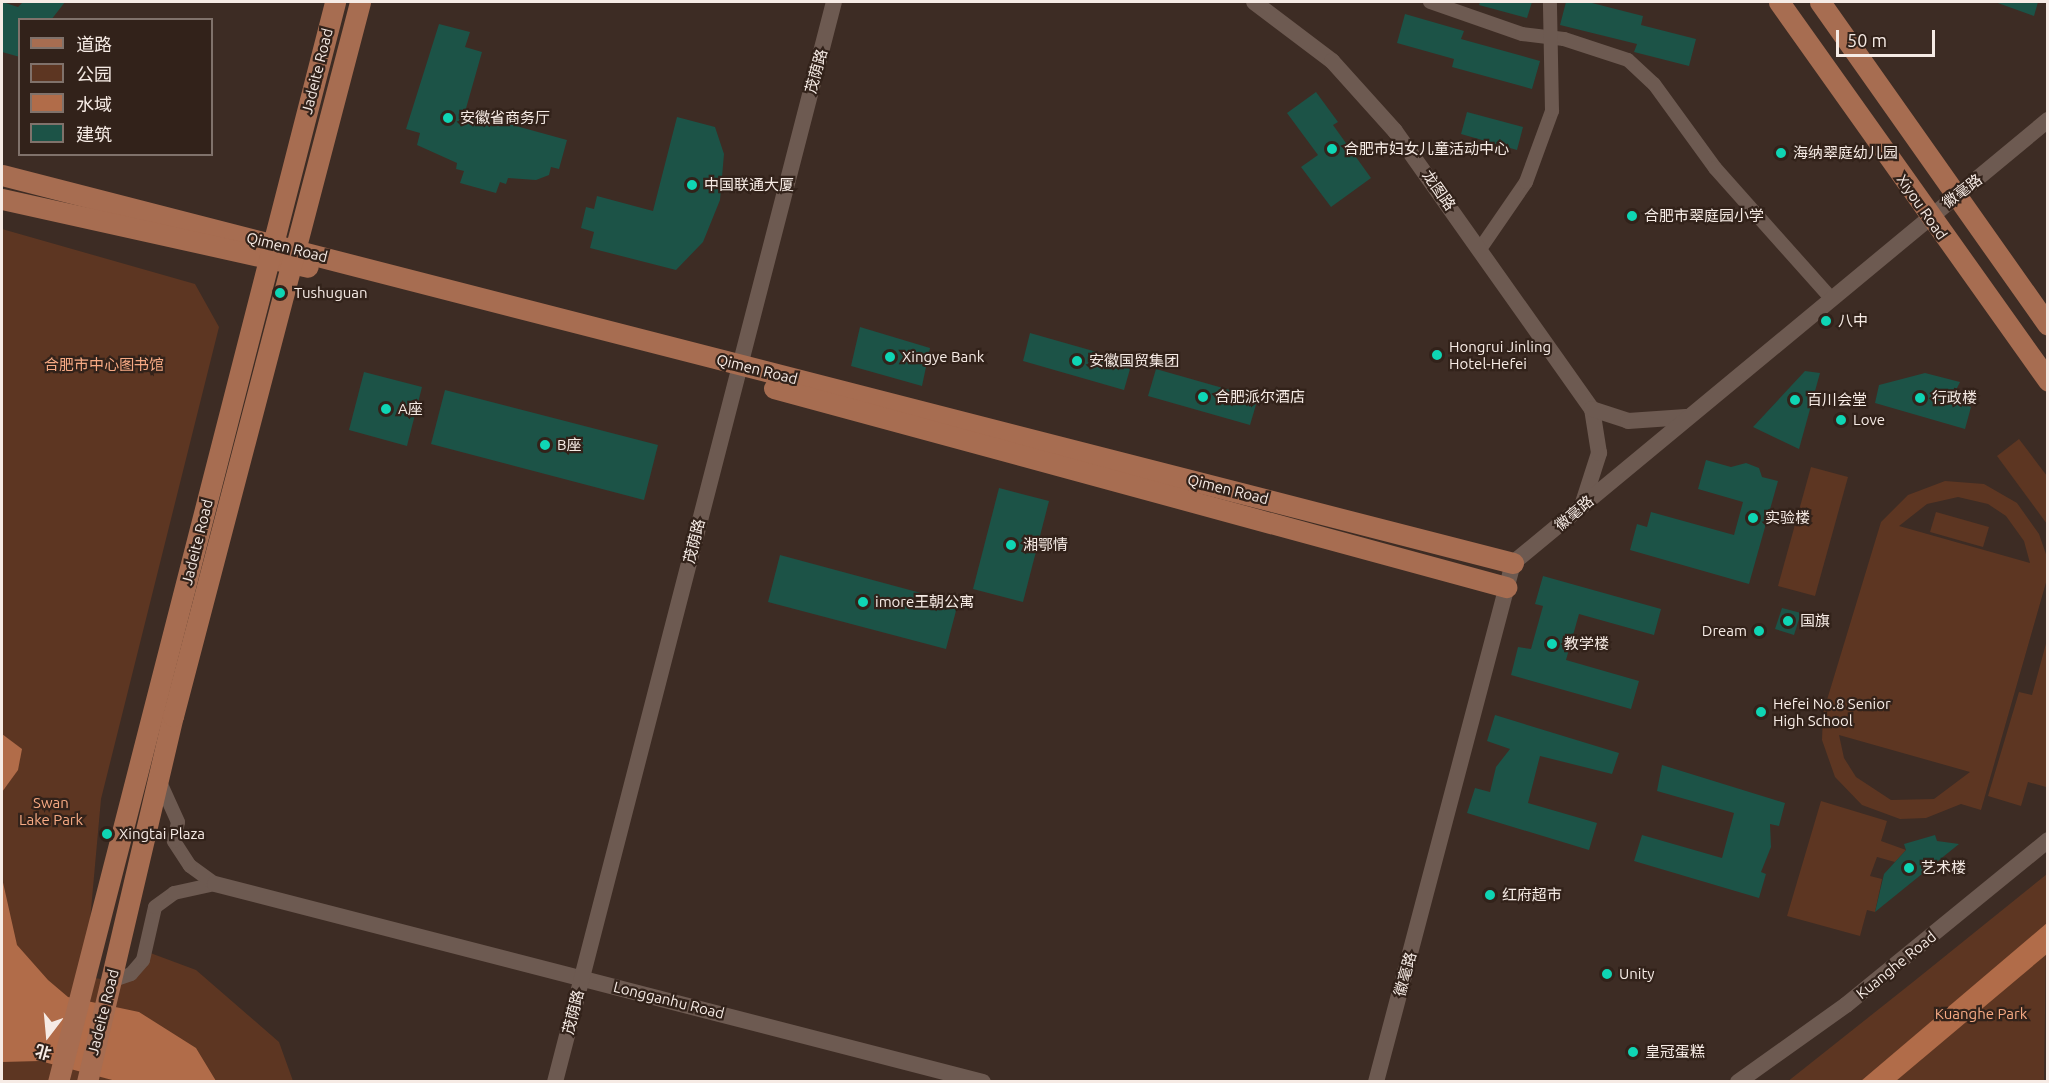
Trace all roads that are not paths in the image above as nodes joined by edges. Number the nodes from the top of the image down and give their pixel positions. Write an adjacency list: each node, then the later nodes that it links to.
1 (335, 2): 16 (main road, Jadeite Road)
2 (360, 2): 17 (main road, Jadeite Road)
3 (834, 2): 20 (street, 茂荫路)
4 (1254, 2): 15 (street, 龙图路)
5 (1430, 2): 9 (street)
6 (1550, 2): 9 (street)
7 (1779, 2): 14 (main road, Xiyou Road)
8 (1820, 2): 12 (main road)
9 (1554, 40): 15 (street); 18 (street)
10 (2048, 120): 12 (street, 徽毫路)
11 (2, 175): 16 (main road, Qimen Road)
12 (1957, 195): 14 (street, 徽毫路); 19 (main road)
13 (2, 199): 16 (main road, Qimen Road)
14 (1928, 216): 18 (street, 徽毫路); 21 (main road, Xiyou Road)
15 (1480, 249): 22 (street, 龙图路)
16 (271, 250): 17 (main road, Qimen Road); 27 (main road, Jadeite Road)
17 (293, 256): 20 (main road, Qimen Road); 28 (main road, Jadeite Road)
18 (1830, 297): 23 (street, 徽毫路)
19 (2048, 325)
20 (738, 371): 25 (main road, Qimen Road); 26 (main road, Qimen Road); 31 (street, 茂荫路)
21 (2048, 381)
22 (1592, 409): 23 (street); 24 (street)
23 (1686, 417): 24 (street, 徽毫路)
24 (1581, 508): 25 (street, 徽毫路)
25 (1513, 563): 26 (street, 徽毫路)
26 (1506, 587): 37 (street, 徽毫路)
27 (142, 755): 28 (street); 33 (main road, Jadeite Road)
28 (158, 779): 30 (street); 32 (main road, Jadeite Road)
29 (2048, 840): 38 (street, Kuanghe Road)
30 (215, 884): 31 (street, Longganhu Road); 32 (street)
31 (582, 978): 35 (street, 茂荫路); 36 (street, Longganhu Road)
32 (111, 981): 34 (main road, Jadeite Road)
33 (58, 1082)
34 (87, 1082)
35 (555, 1082)
36 (983, 1082)
37 (1376, 1082)
38 (1738, 1082)

